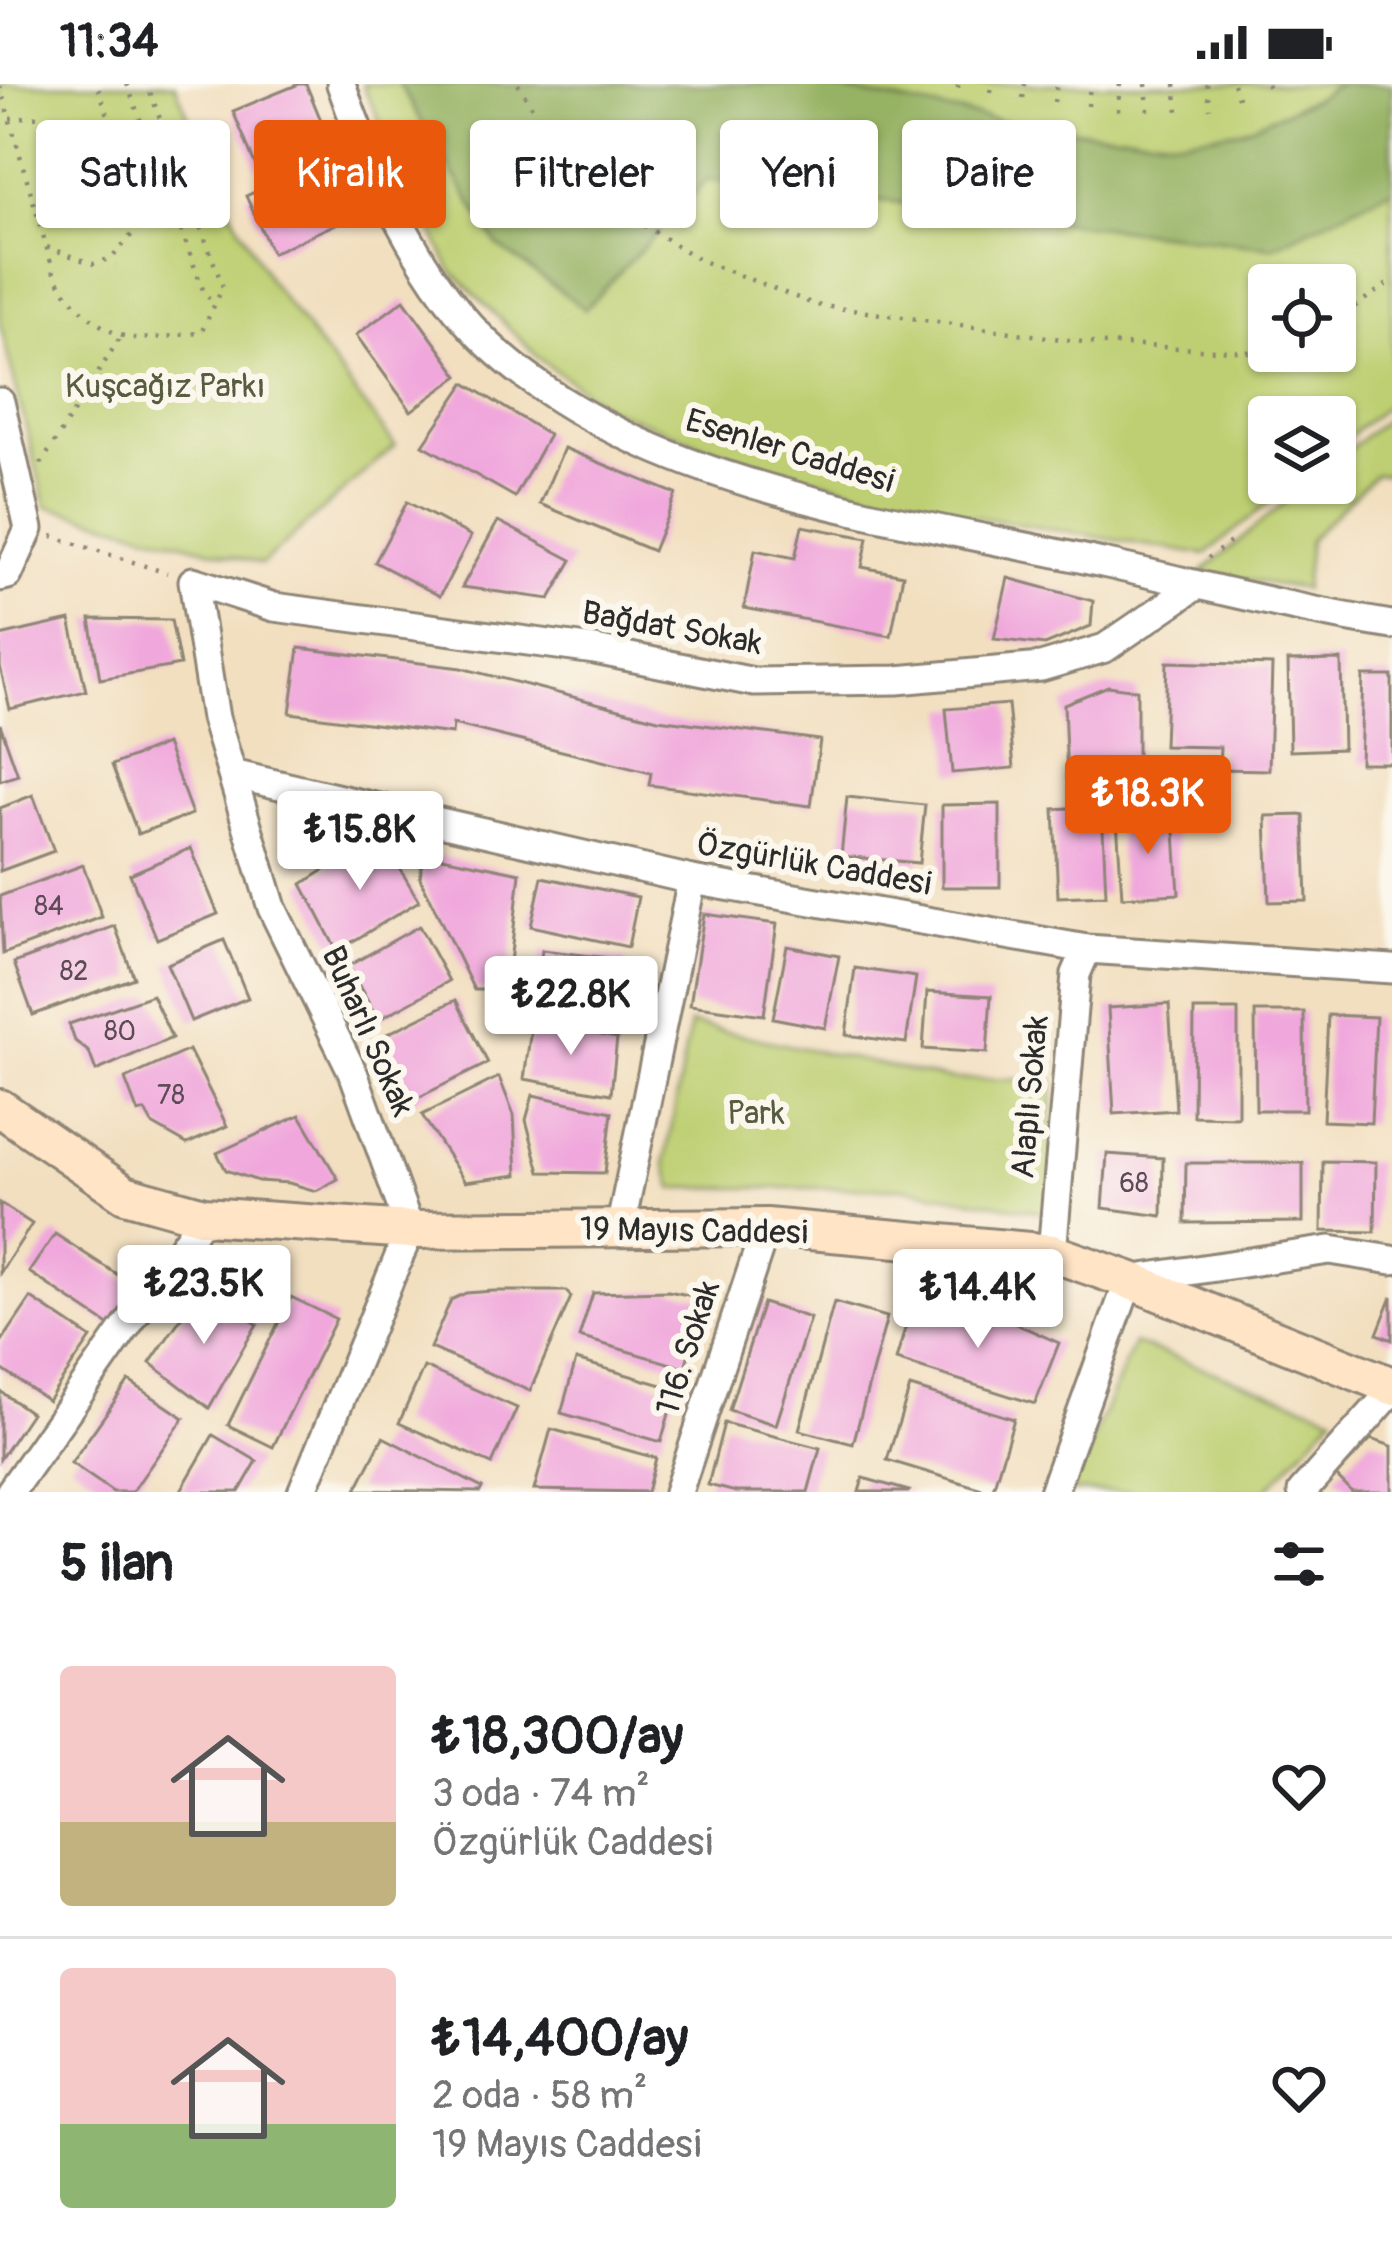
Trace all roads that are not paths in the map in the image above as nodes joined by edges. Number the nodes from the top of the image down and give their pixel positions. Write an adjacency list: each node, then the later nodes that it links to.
1 (341, 84): 3 (street, Esenler Caddesi)
2 (0, 402): 4 (street)
3 (1196, 576): 5 (street, Bağdat Sokak); 6 (street, Esenler Caddesi)
4 (0, 577)
5 (193, 581): 7 (street, Buharlı Sokak)
6 (1392, 625)
7 (232, 774): 8 (street, Özgürlük Caddesi); 15 (street, Buharlı Sokak)
8 (692, 880): 9 (street, Özgürlük Caddesi); 14 (street)
9 (1087, 949): 10 (street, Özgürlük Caddesi); 16 (street, Alaplı Sokak)
10 (1392, 969)
11 (0, 1108): 12 (main road, 19 Mayıs Caddesi)
12 (204, 1216): 15 (main road, 19 Mayıs Caddesi); 21 (street)
13 (766, 1227): 14 (main road, 19 Mayıs Caddesi); 16 (main road, 19 Mayıs Caddesi); 23 (street, 116. Sokak)
14 (620, 1229): 15 (main road, 19 Mayıs Caddesi)
15 (410, 1230): 22 (street)
16 (1052, 1253): 18 (main road, 19 Mayıs Caddesi)
17 (1392, 1259): 18 (street)
18 (1129, 1280): 19 (main road, 19 Mayıs Caddesi); 24 (street)
19 (1392, 1389): 20 (street)
20 (1308, 1490)
21 (10, 1492)
22 (302, 1492)
23 (678, 1492)
24 (1053, 1492)

